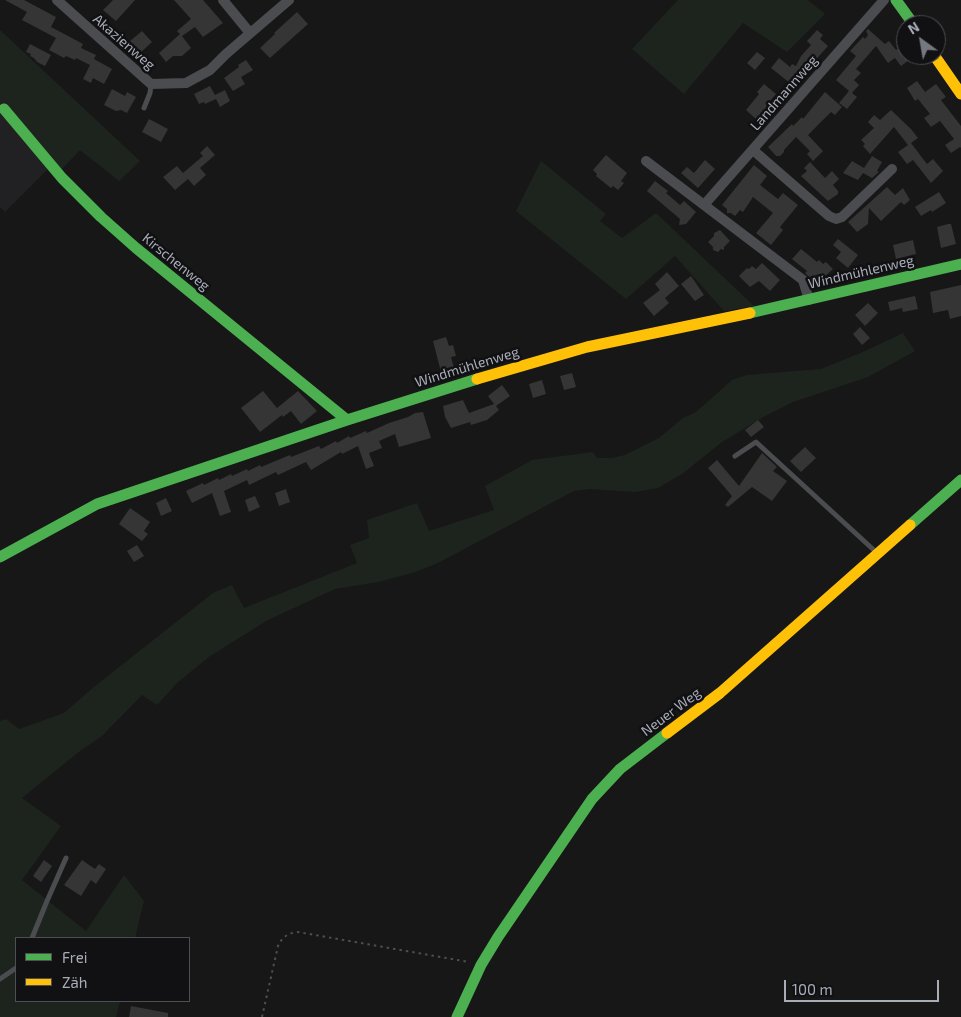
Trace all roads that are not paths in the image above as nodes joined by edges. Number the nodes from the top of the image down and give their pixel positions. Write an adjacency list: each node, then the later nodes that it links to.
1 (57, 0): 9 (street, Akazienweg)
2 (223, 0): 7 (street)
3 (289, 0): 7 (street, Akazienweg)
4 (884, 0): 13 (street, Landmannweg)
5 (896, 0): 6 (street)
6 (907, 15)
7 (250, 33): 9 (street, Akazienweg)
8 (941, 65): 10 (street)
9 (151, 84): 11 (lane, Akazienweg)
10 (961, 94)
11 (144, 108)
12 (4, 109): 19 (street, Kirschenweg)
13 (753, 150): 15 (street); 16 (street, Landmannweg)
14 (646, 161): 16 (street)
15 (892, 169)
16 (704, 205): 18 (street)
17 (961, 264): 18 (street, Windmühlenweg)
18 (809, 300): 19 (street, Windmühlenweg)
19 (347, 420): 23 (street, Windmühlenweg)
20 (735, 456): 22 (lane)
21 (961, 480): 22 (street, Neuer Weg)
22 (878, 554): 28 (street, Neuer Weg)
23 (0, 557)
24 (66, 858): 25 (lane)
25 (32, 937)
26 (15, 969): 27 (lane)
27 (0, 979)
28 (457, 1017)

